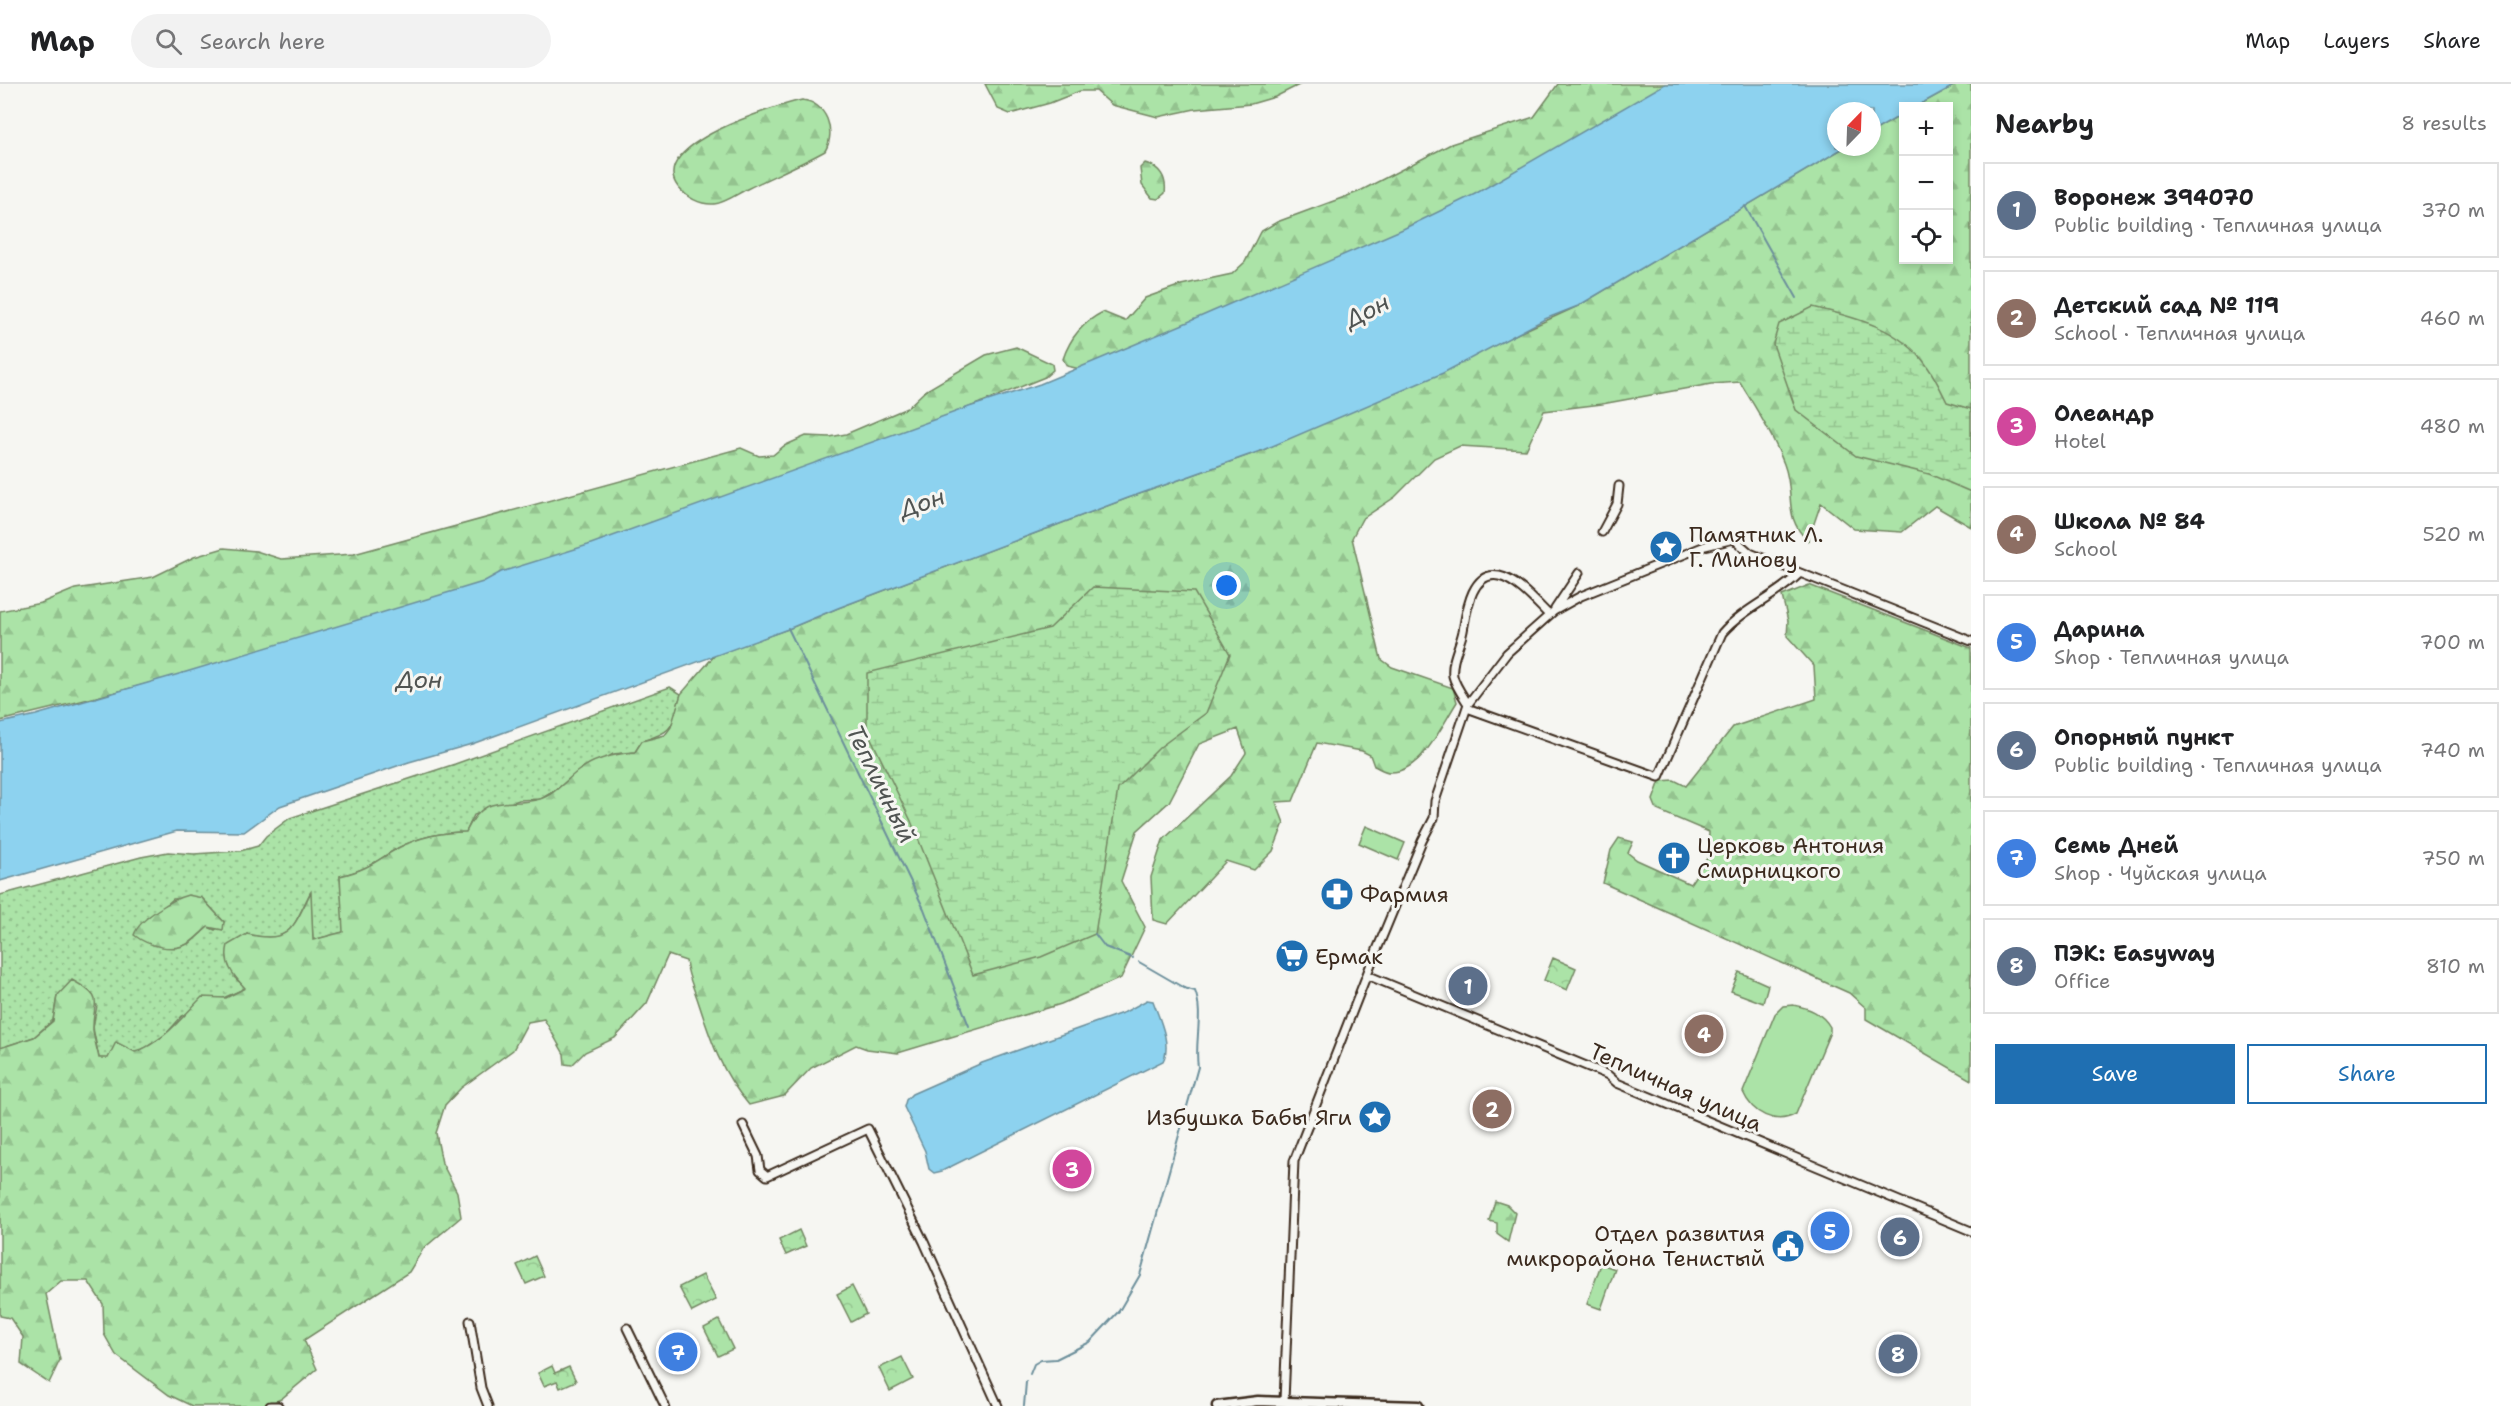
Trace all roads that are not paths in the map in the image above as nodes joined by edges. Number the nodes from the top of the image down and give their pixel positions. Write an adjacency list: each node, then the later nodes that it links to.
1 (1618, 486): 2 (street)
2 (1602, 532)
3 (1580, 573): 5 (street)
4 (1800, 573): 5 (street); 6 (street); 7 (street)
5 (1551, 613): 7 (street); 7 (street)
6 (1971, 640)
7 (1467, 706): 8 (street)
8 (1367, 975): 10 (street, Тепличная улица); 13 (street)
9 (744, 1125): 18 (street)
10 (1971, 1231)
11 (470, 1321): 16 (street)
12 (627, 1329): 17 (street)
13 (1284, 1401): 19 (street); 20 (street)
14 (270, 1406): 15 (street)
15 (278, 1406)
16 (488, 1406)
17 (665, 1406)
18 (998, 1406)
19 (1217, 1406)
20 (1418, 1406)

